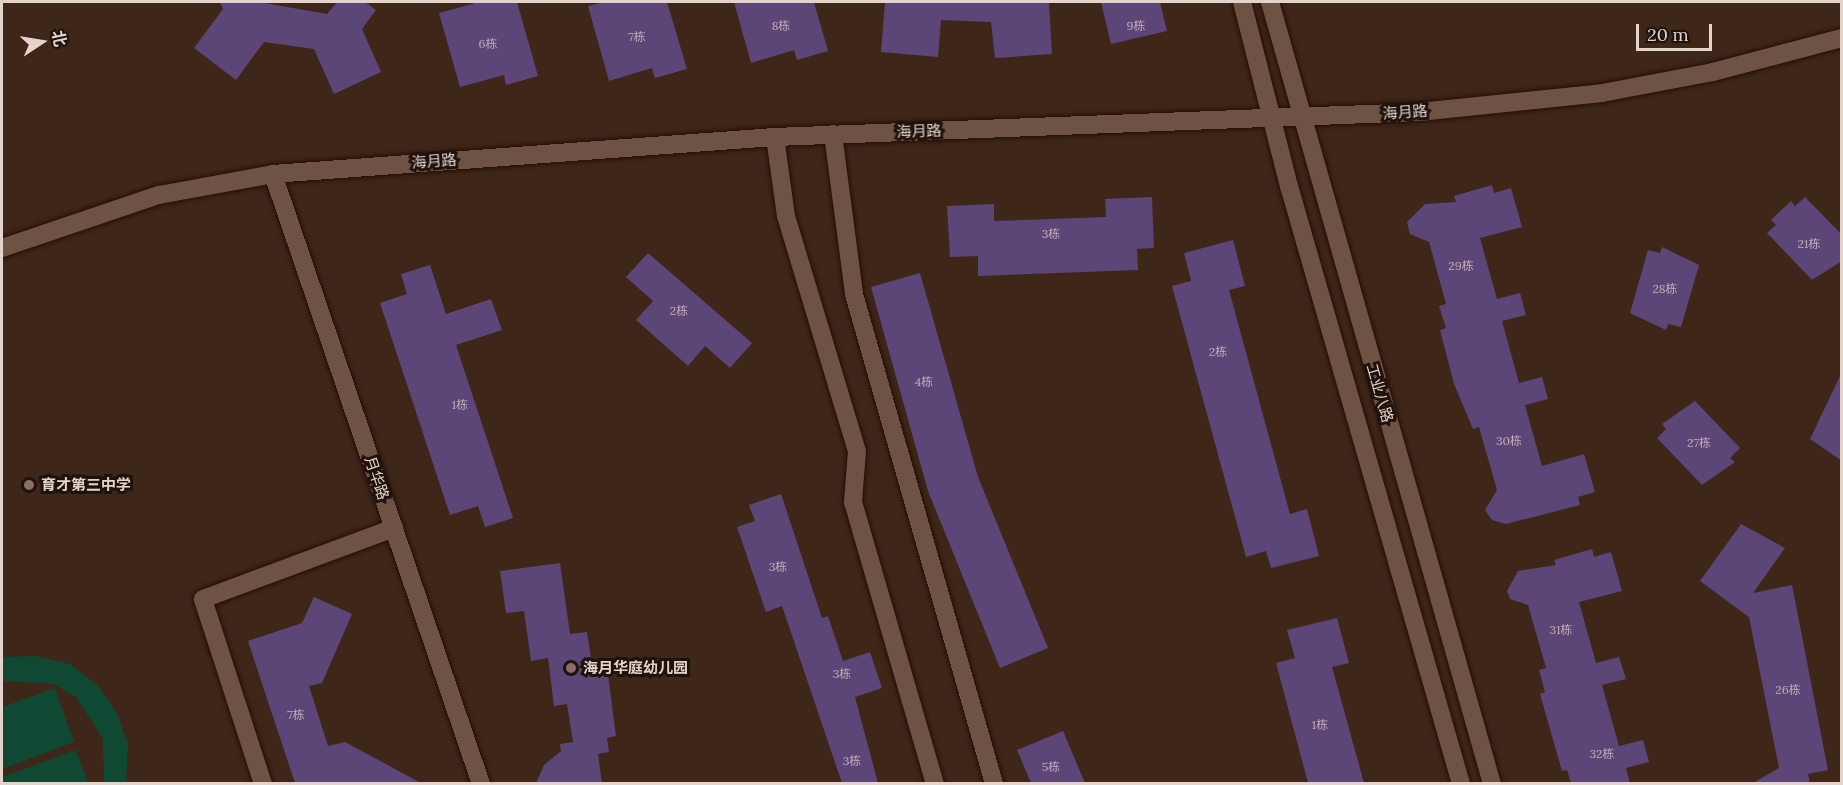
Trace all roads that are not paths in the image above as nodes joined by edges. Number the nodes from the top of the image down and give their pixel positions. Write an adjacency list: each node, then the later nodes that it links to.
1 (1242, 2): 5 (street, 工业八路)
2 (1270, 2): 4 (street, 工业八路)
3 (1842, 38): 4 (street, 海月路)
4 (1301, 118): 5 (street, 海月路); 16 (street, 工业八路)
5 (1272, 119): 6 (street, 海月路); 15 (street, 工业八路)
6 (834, 134): 7 (street, 海月路); 14 (street)
7 (775, 137): 8 (street, 海月路); 13 (street)
8 (273, 174): 9 (street, 海月路); 10 (street, 月华路)
9 (2, 248)
10 (394, 528): 11 (street); 12 (street, 月华路)
11 (263, 783)
12 (481, 783)
13 (935, 783)
14 (994, 783)
15 (1461, 783)
16 (1492, 783)

